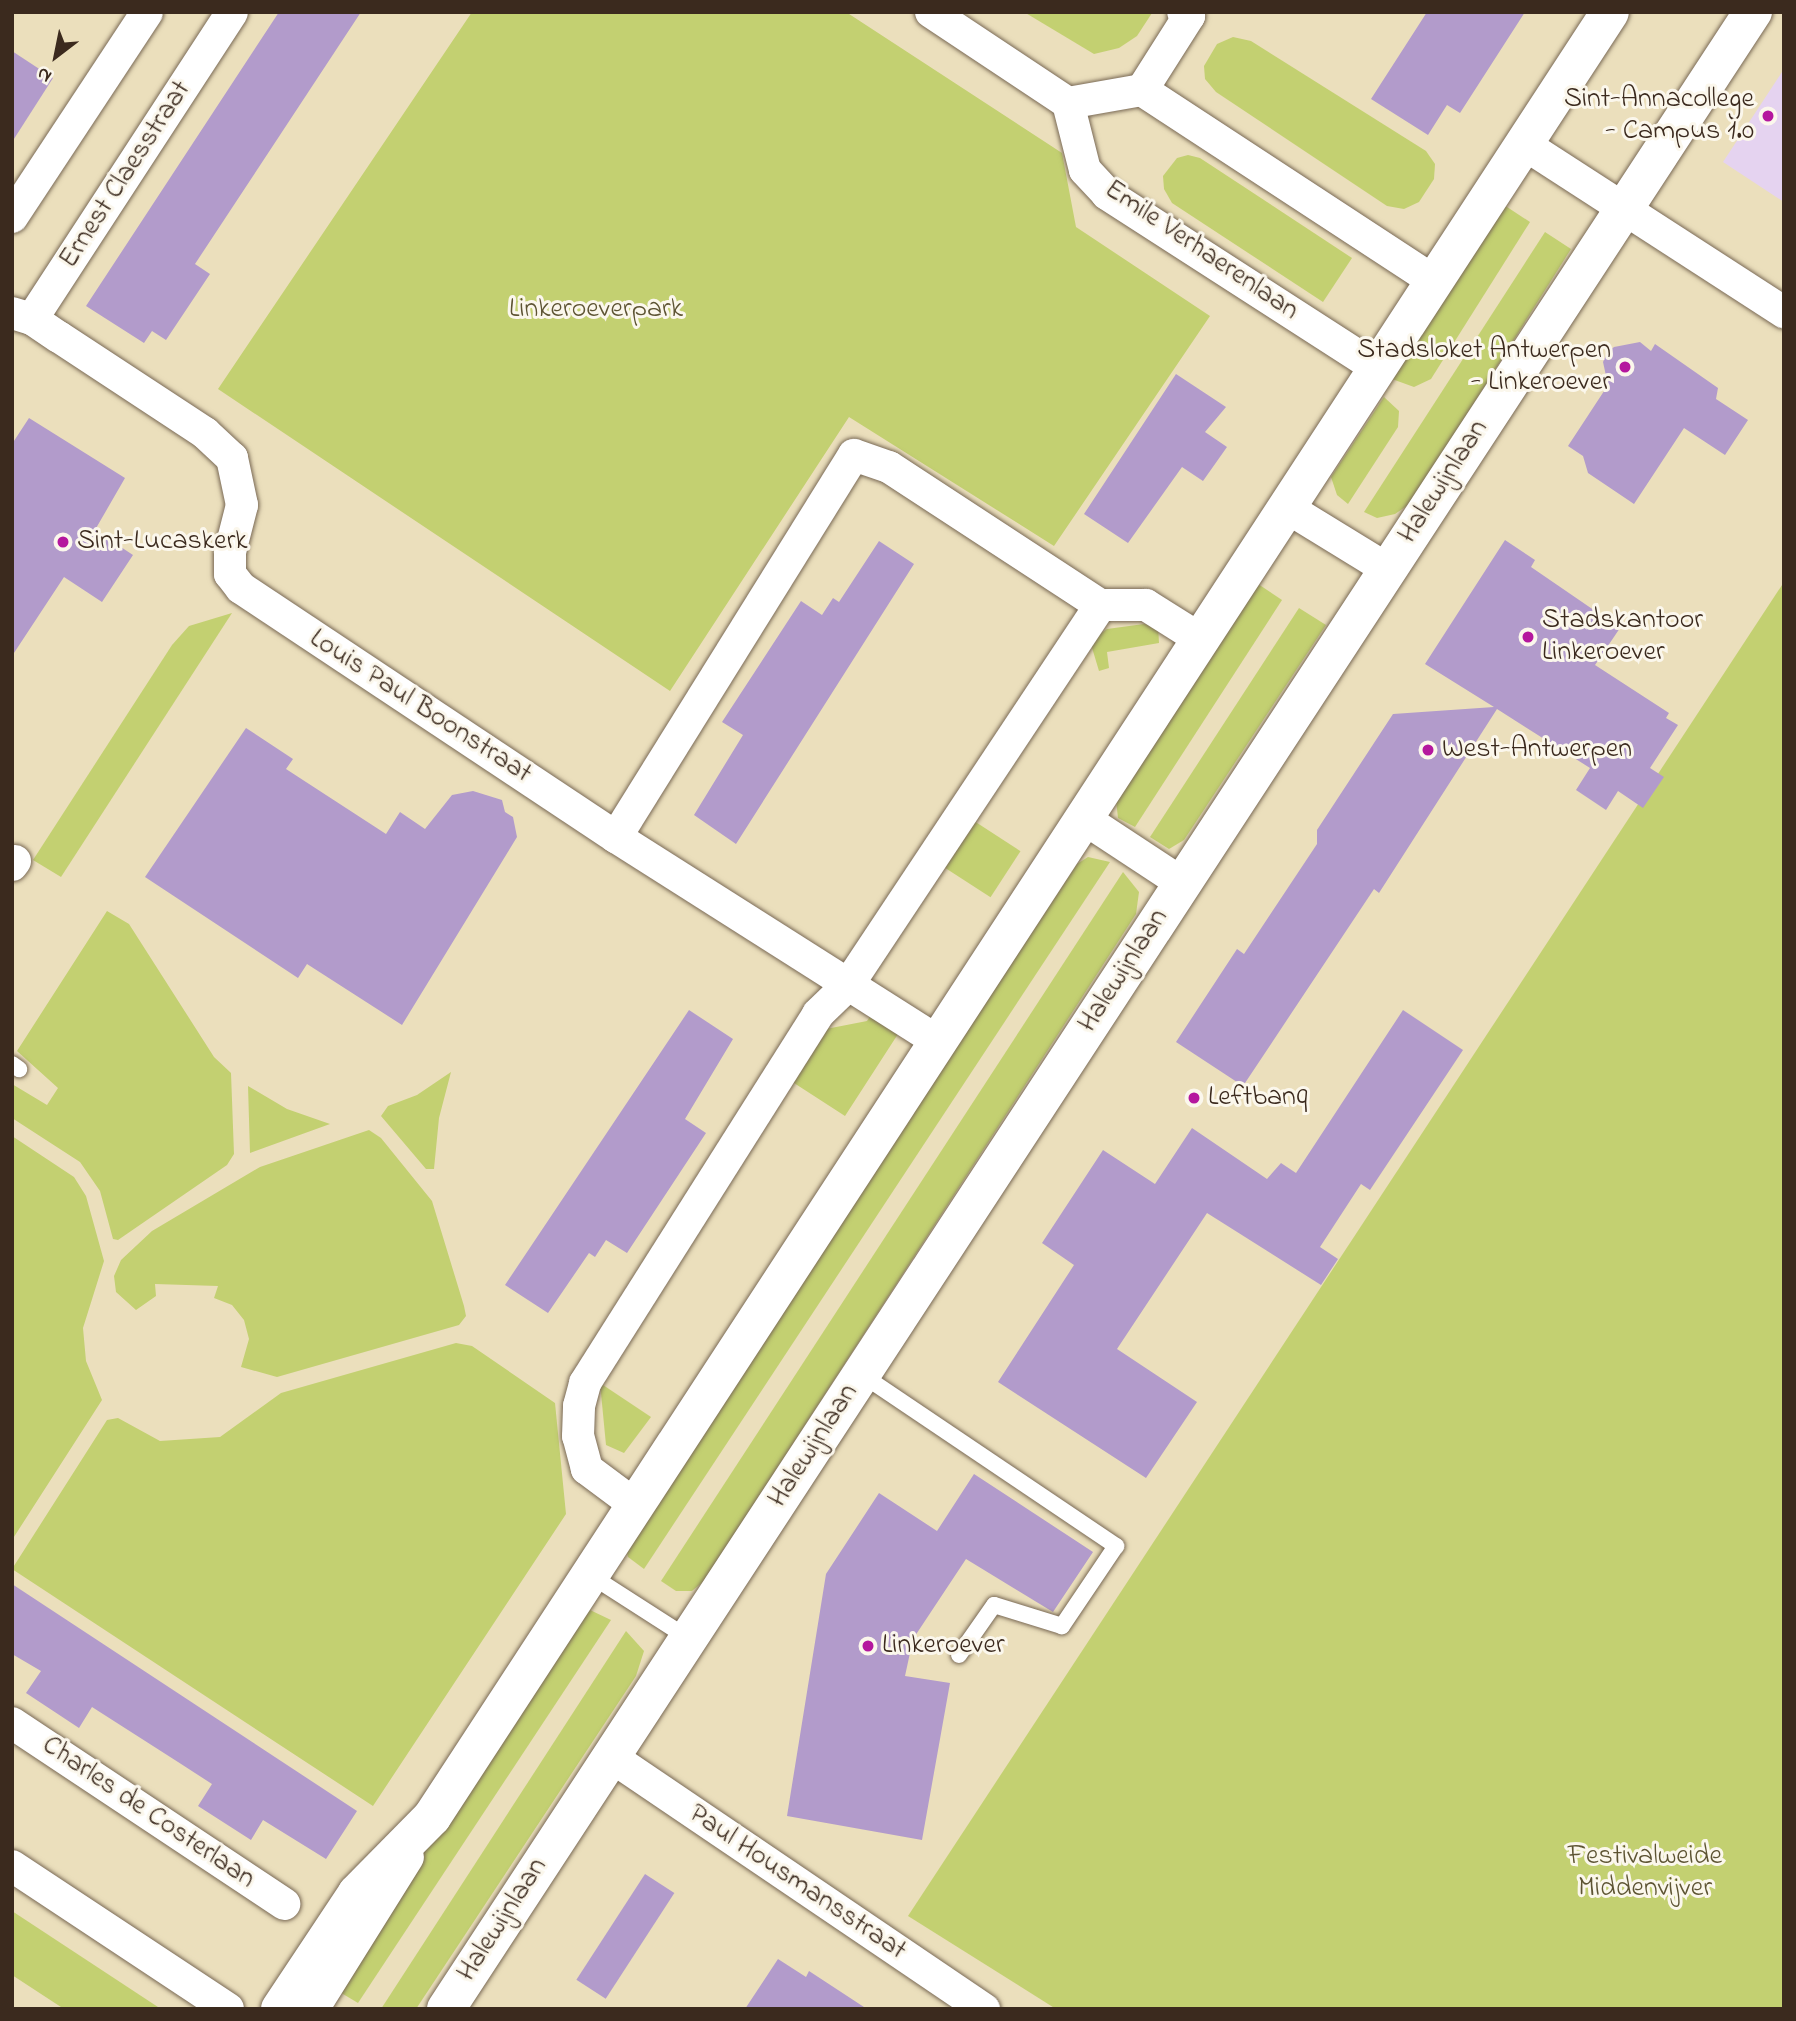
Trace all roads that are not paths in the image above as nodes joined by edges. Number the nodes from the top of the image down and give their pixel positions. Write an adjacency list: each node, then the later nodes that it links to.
1 (147, 12): 11 (street)
2 (232, 12): 14 (street, Ernest Claesstraat)
3 (931, 12): 8 (street)
4 (1610, 12): 9 (main road)
5 (1753, 12): 10 (main road, Halewijnlaan)
6 (1188, 14): 7 (street)
7 (1142, 90): 8 (street); 12 (street)
8 (1068, 103): 15 (street, Emile Verhaerenlaan)
9 (1524, 144): 10 (street); 12 (main road)
10 (1624, 208): 13 (street); 17 (main road, Halewijnlaan)
11 (12, 217)
12 (1434, 281): 15 (main road)
13 (1784, 312)
14 (19, 320): 21 (street, Louis Paul Boonstraat)
15 (1377, 368): 16 (main road)
16 (1286, 507): 17 (street); 19 (main road)
17 (1387, 569): 22 (main road, Halewijnlaan)
18 (1100, 605): 19 (street); 21 (street); 23 (street)
19 (1200, 639): 20 (main road)
20 (1083, 818): 22 (street, Halewijnlaan); 24 (main road)
21 (616, 837): 23 (street, Louis Paul Boonstraat)
22 (1182, 883): 25 (main road, Halewijnlaan)
23 (848, 985): 24 (street, Louis Paul Boonstraat); 26 (street)
24 (937, 1041): 26 (main road)
25 (861, 1374): 28 (main road, Halewijnlaan); 29 (lane)
26 (634, 1504): 27 (main road)
27 (589, 1574): 28 (lane); 32 (main road)
28 (688, 1638): 31 (main road, Halewijnlaan)
29 (958, 1655)
30 (12, 1723): 34 (street, Charles de Costerlaan)
31 (610, 1756): 38 (main road, Halewijnlaan); 39 (street, Paul Housmansstraat)
32 (432, 1817): 36 (main road); 37 (street)
33 (12, 1866): 35 (street)
34 (284, 1904)
35 (228, 2009)
36 (280, 2009)
37 (313, 2009)
38 (446, 2009)
39 (984, 2009)

